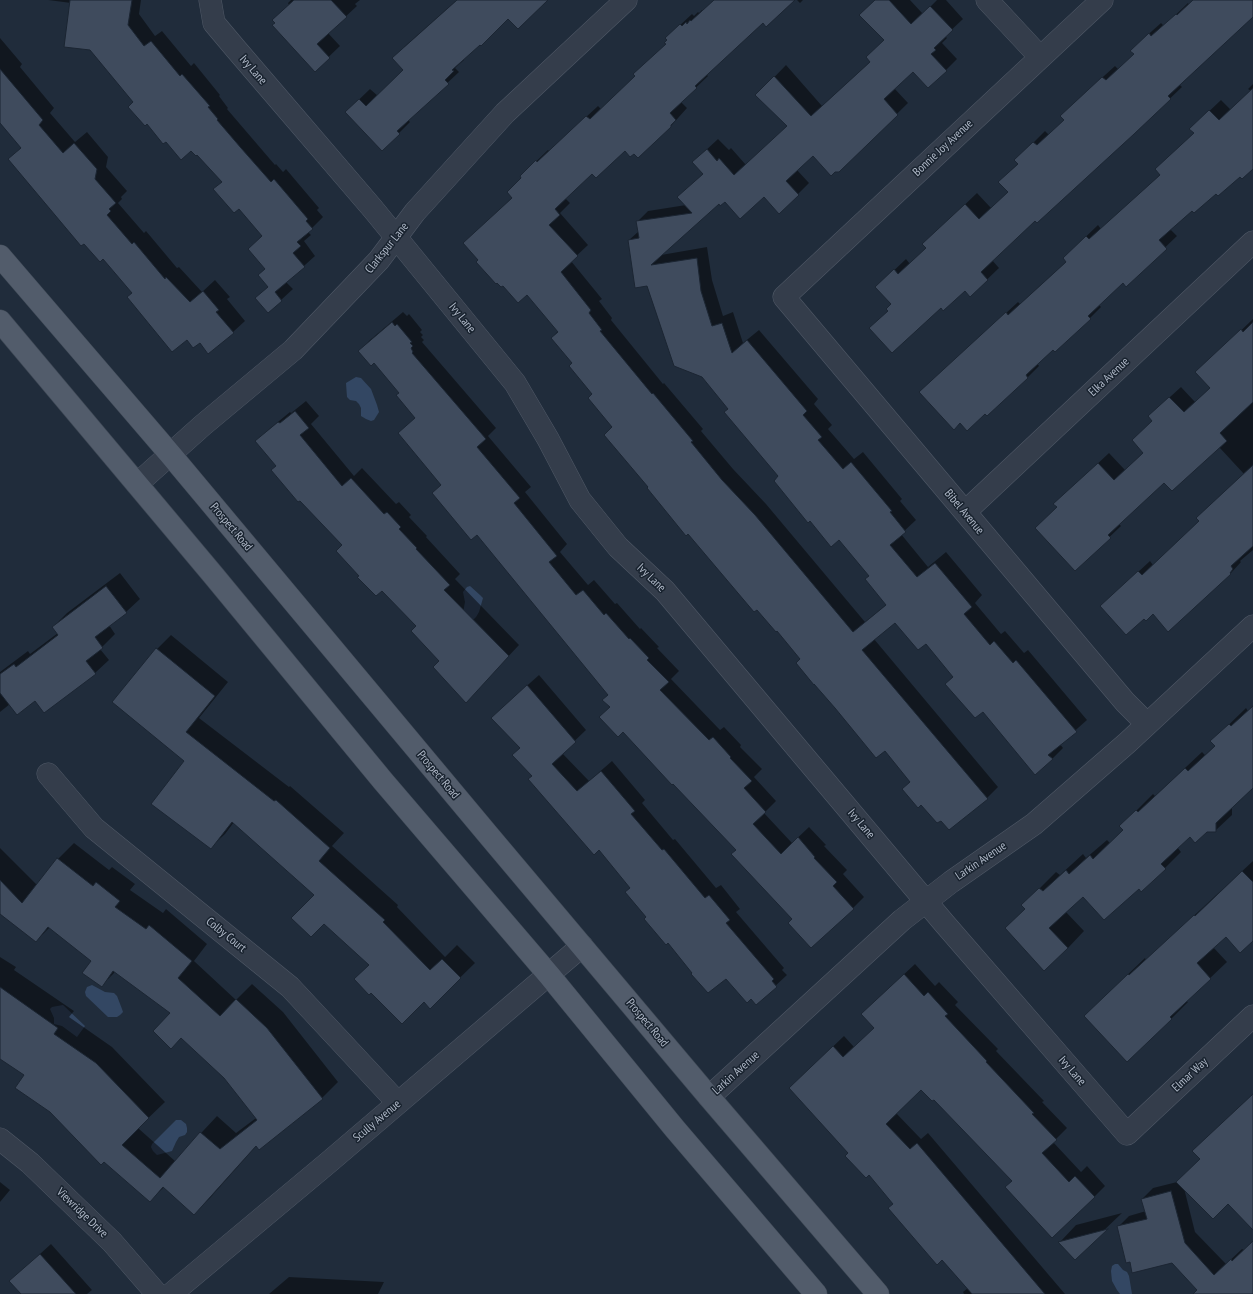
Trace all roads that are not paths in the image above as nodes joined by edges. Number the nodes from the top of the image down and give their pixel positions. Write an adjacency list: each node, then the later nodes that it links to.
1 (210, 0): 6 (street, Ivy Lane)
2 (626, 0): 6 (street, Clarkspur Lane)
3 (987, 0): 5 (street)
4 (1102, 0): 5 (street, Bonnie Joy Avenue)
5 (1040, 57): 9 (street, Bonnie Joy Avenue)
6 (397, 237): 11 (street, Clarkspur Lane); 17 (street, Ivy Lane)
7 (1253, 242): 13 (street, Elka Avenue)
8 (0, 256): 11 (main road, Prospect Road)
9 (784, 297): 13 (street, Bibel Avenue)
10 (0, 321): 12 (main road)
11 (170, 454): 12 (street, Clarkspur Lane); 18 (main road, Prospect Road)
12 (137, 484): 19 (main road)
13 (965, 512): 15 (street, Bibel Avenue)
14 (1253, 626): 15 (street, Larkin Avenue)
15 (1147, 724): 17 (street, Larkin Avenue)
16 (48, 774): 22 (street, Colby Court)
17 (926, 901): 21 (street, Larkin Avenue); 23 (street, Ivy Lane)
18 (582, 946): 19 (street, Scully Avenue); 21 (main road, Prospect Road)
19 (549, 976): 22 (street, Scully Avenue); 27 (main road)
20 (1253, 1016): 23 (street, Elmar Way)
21 (709, 1097): 28 (main road, Prospect Road)
22 (398, 1103): 26 (street, Scully Avenue)
23 (1127, 1134)
24 (0, 1139): 25 (street, Viewridge Drive)
25 (157, 1294)
26 (171, 1294)
27 (816, 1294)
28 (878, 1294)

